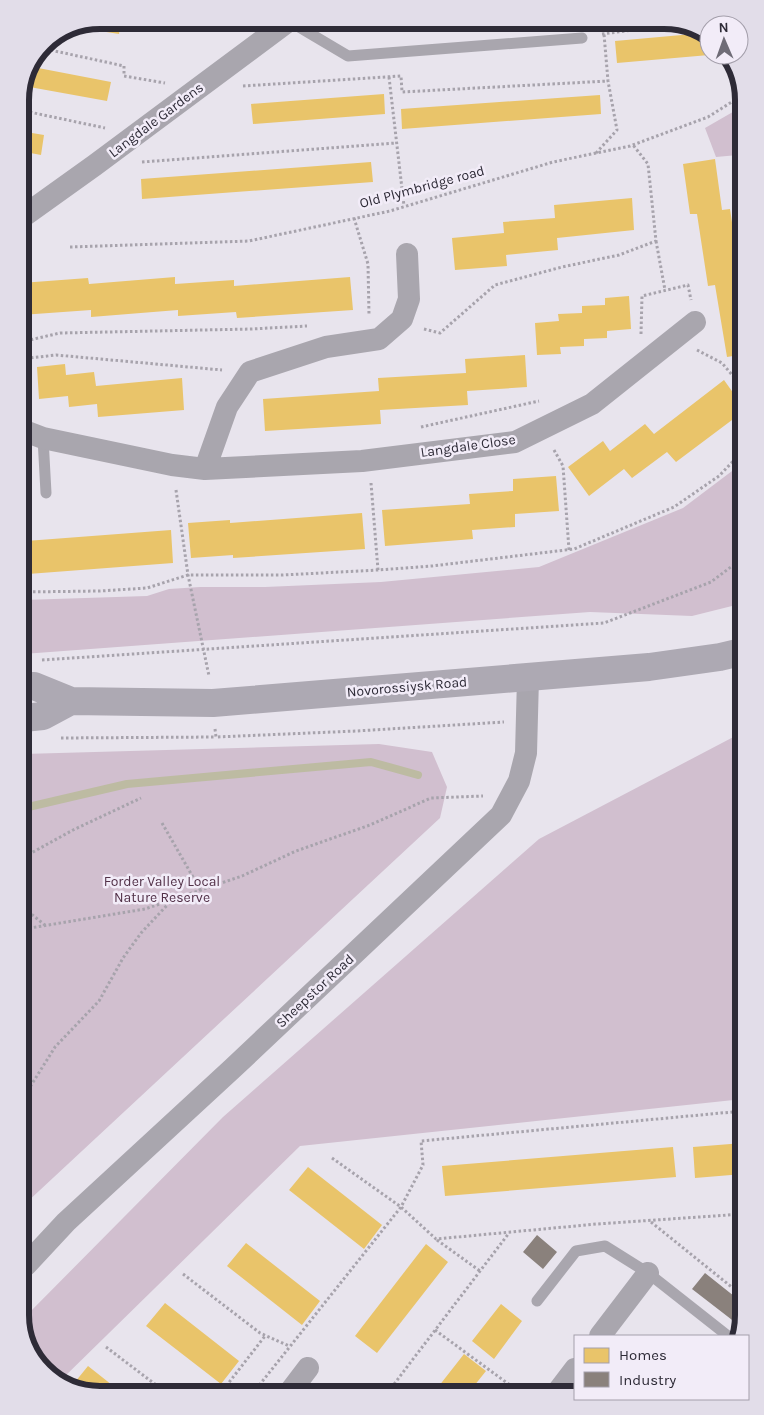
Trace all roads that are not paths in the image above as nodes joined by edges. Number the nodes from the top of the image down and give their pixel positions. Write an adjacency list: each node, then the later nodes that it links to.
1 (279, 29): 4 (street, Langdale Gardens)
2 (303, 29): 3 (lane)
3 (582, 38)
4 (29, 209)
5 (407, 254): 9 (street)
6 (695, 322): 9 (street, Langdale Close)
7 (29, 433): 8 (street, Langdale Close)
8 (43, 438): 9 (street, Langdale Close); 10 (lane)
9 (206, 469)
10 (46, 494)
11 (735, 653): 12 (main road, Novorossiysk Road)
12 (528, 678): 14 (main road, Novorossiysk Road); 16 (street, Sheepstor Road)
13 (29, 686): 14 (main road, Novorossiysk Road)
14 (71, 702): 15 (main road, Novorossiysk Road)
15 (29, 717)
16 (29, 1262)
17 (648, 1273): 18 (lane); 19 (street); 20 (lane)
18 (537, 1301)
19 (601, 1335)
20 (727, 1335)
21 (308, 1368): 23 (street)
22 (574, 1370): 24 (street)
23 (294, 1386)
24 (562, 1386)

